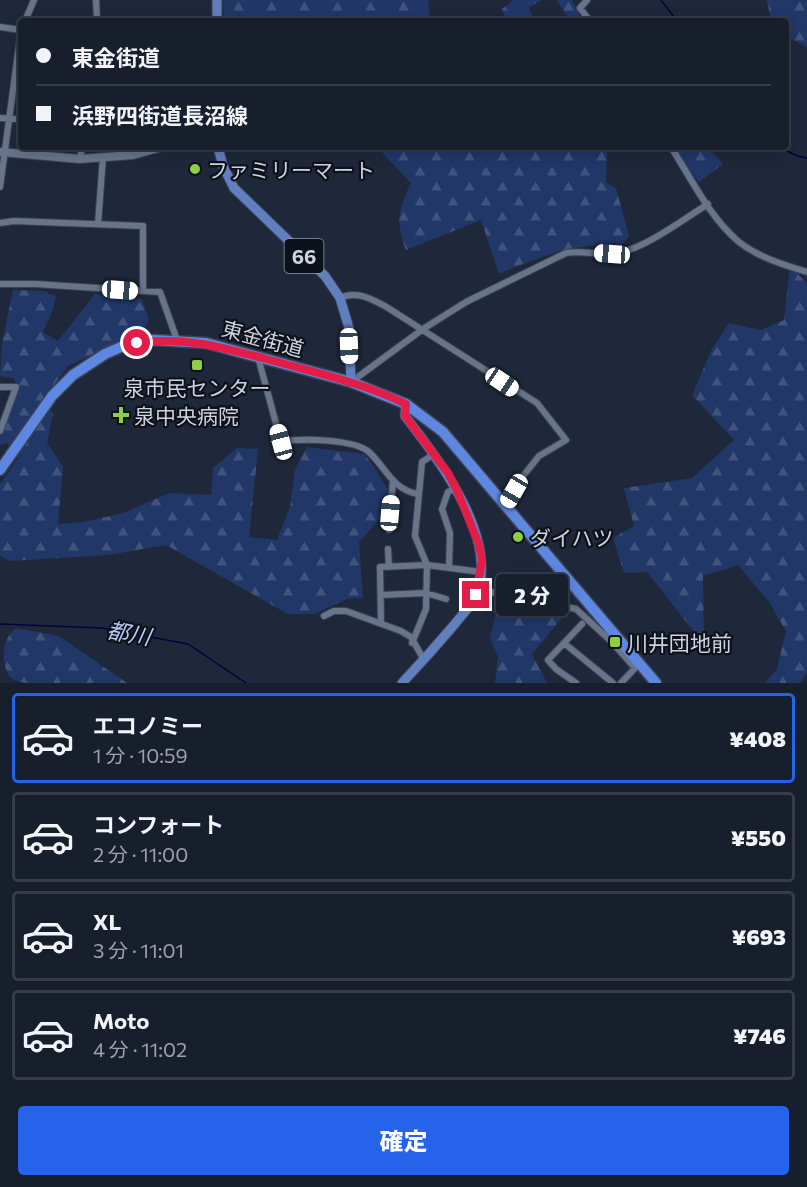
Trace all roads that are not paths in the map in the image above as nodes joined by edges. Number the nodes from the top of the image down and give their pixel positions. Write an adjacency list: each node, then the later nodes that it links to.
1 (34, 0): 5 (street)
2 (96, 0): 6 (street)
3 (217, 0): 7 (main road)
4 (587, 0): 8 (street)
5 (26, 18)
6 (97, 18)
7 (217, 18)
8 (588, 18)
9 (0, 27): 10 (street)
10 (18, 30)
11 (18, 68): 13 (street)
12 (0, 118): 13 (street)
13 (9, 118): 14 (street); 19 (street)
14 (18, 119)
15 (82, 150): 21 (street)
16 (219, 150): 29 (main road, 66)
17 (673, 150): 23 (street)
18 (135, 151): 20 (street)
19 (2, 152): 21 (street); 22 (street)
20 (103, 157): 21 (street); 25 (street)
21 (80, 159)
22 (0, 187)
23 (708, 204): 26 (street); 30 (street)
24 (0, 223): 25 (street)
25 (98, 224): 28 (street)
26 (807, 272)
27 (0, 284): 28 (street)
28 (143, 291): 31 (street)
29 (340, 298): 30 (street); 33 (main road, 66)
30 (423, 329): 33 (street); 43 (street)
31 (177, 340): 32 (highway, 東金街道); 39 (highway, 東金街道)
32 (258, 357): 33 (highway, 東金街道); 40 (street)
33 (351, 382): 35 (highway, 東金街道)
34 (0, 387): 36 (street)
35 (406, 404): 38 (main road); 43 (highway, 東金街道)
36 (3, 413): 37 (street)
37 (0, 431)
38 (434, 454): 41 (main road); 42 (street)
39 (1, 467)
40 (393, 480): 42 (street); 44 (street)
41 (456, 488): 48 (street); 49 (main road)
42 (418, 494): 46 (street)
43 (506, 506): 60 (highway, 東金街道)
44 (389, 530)
45 (388, 549): 47 (street)
46 (427, 565): 47 (street); 48 (street); 50 (street)
47 (389, 567): 51 (street)
48 (449, 567): 49 (street)
49 (481, 572): 52 (main road)
50 (426, 593): 51 (street); 53 (street); 57 (street)
51 (381, 595): 55 (street)
52 (476, 595): 59 (main road); 60 (street)
53 (446, 598)
54 (324, 616): 55 (street)
55 (381, 622): 57 (street)
56 (582, 624): 58 (street)
57 (412, 643): 59 (street)
58 (564, 643): 62 (street); 63 (street)
59 (424, 660): 61 (main road)
60 (638, 666): 64 (street); 65 (highway, 東金街道)
61 (402, 683)
62 (576, 683)
63 (613, 683)
64 (621, 683)
65 (656, 683)

